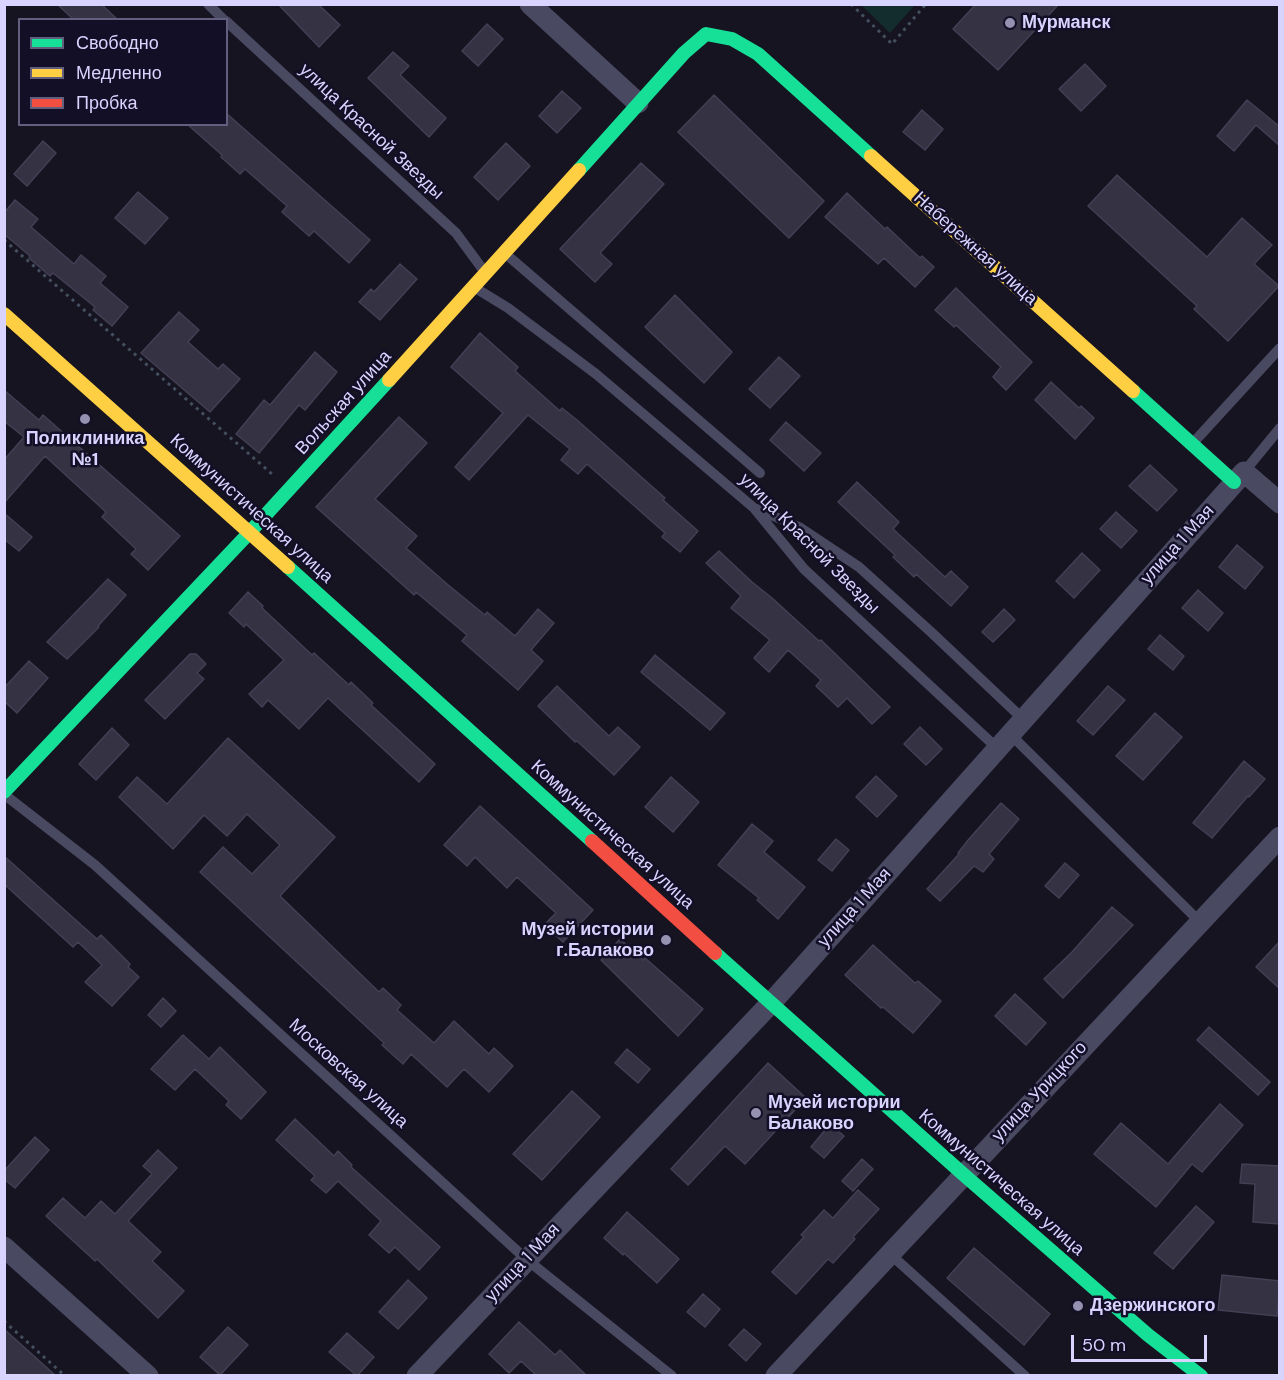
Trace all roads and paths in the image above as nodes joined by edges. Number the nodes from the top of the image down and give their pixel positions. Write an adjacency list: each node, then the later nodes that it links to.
1 (208, 4): 5 (lane, улица Красной Звезды)
2 (530, 4): 8 (street)
3 (851, 4): 4 (path)
4 (926, 4)
5 (223, 18)
6 (228, 23): 11 (lane, улица Красной Звезды)
7 (706, 34): 8 (street, Вольская улица); 16 (street, Набережная улица)
8 (638, 103): 10 (street, Вольская улица)
9 (4, 240): 19 (path)
10 (505, 253): 11 (street, Вольская улица); 17 (lane)
11 (486, 273): 12 (street, Вольская улица)
12 (474, 287): 19 (street, Вольская улица); 21 (lane, улица Красной Звезды)
13 (4, 314): 22 (street, Коммунистическая улица)
14 (1280, 348): 16 (lane)
15 (1280, 428): 18 (lane, улица 1 Мая)
16 (1192, 444): 18 (street, Набережная улица)
17 (760, 472)
18 (1239, 477): 20 (street); 23 (street, улица 1 Мая)
19 (289, 489): 22 (street, Вольская улица)
20 (1280, 503)
21 (754, 508): 23 (lane, улица Красной Звезды); 23 (lane)
22 (250, 531): 24 (street, Вольская улица); 27 (street, Коммунистическая улица)
23 (1010, 734): 26 (lane, улица Красной Звезды); 27 (street, улица 1 Мая)
24 (4, 793): 31 (lane, Московская улица)
25 (1280, 837): 26 (street, улица Урицкого)
26 (1200, 922): 28 (street, улица Урицкого)
27 (771, 1003): 28 (street, Коммунистическая улица); 31 (street, улица 1 Мая)
28 (963, 1174): 30 (street, улица Урицкого); 39 (street, Коммунистическая улица)
29 (4, 1247): 34 (street)
30 (889, 1253): 37 (street, улица Урицкого); 38 (lane)
31 (526, 1259): 35 (street, улица 1 Мая); 36 (lane, Московская улица)
32 (4, 1321): 33 (path)
33 (65, 1376)
34 (148, 1376)
35 (417, 1376)
36 (672, 1376)
37 (776, 1376)
38 (1025, 1376)
39 (1201, 1376)

